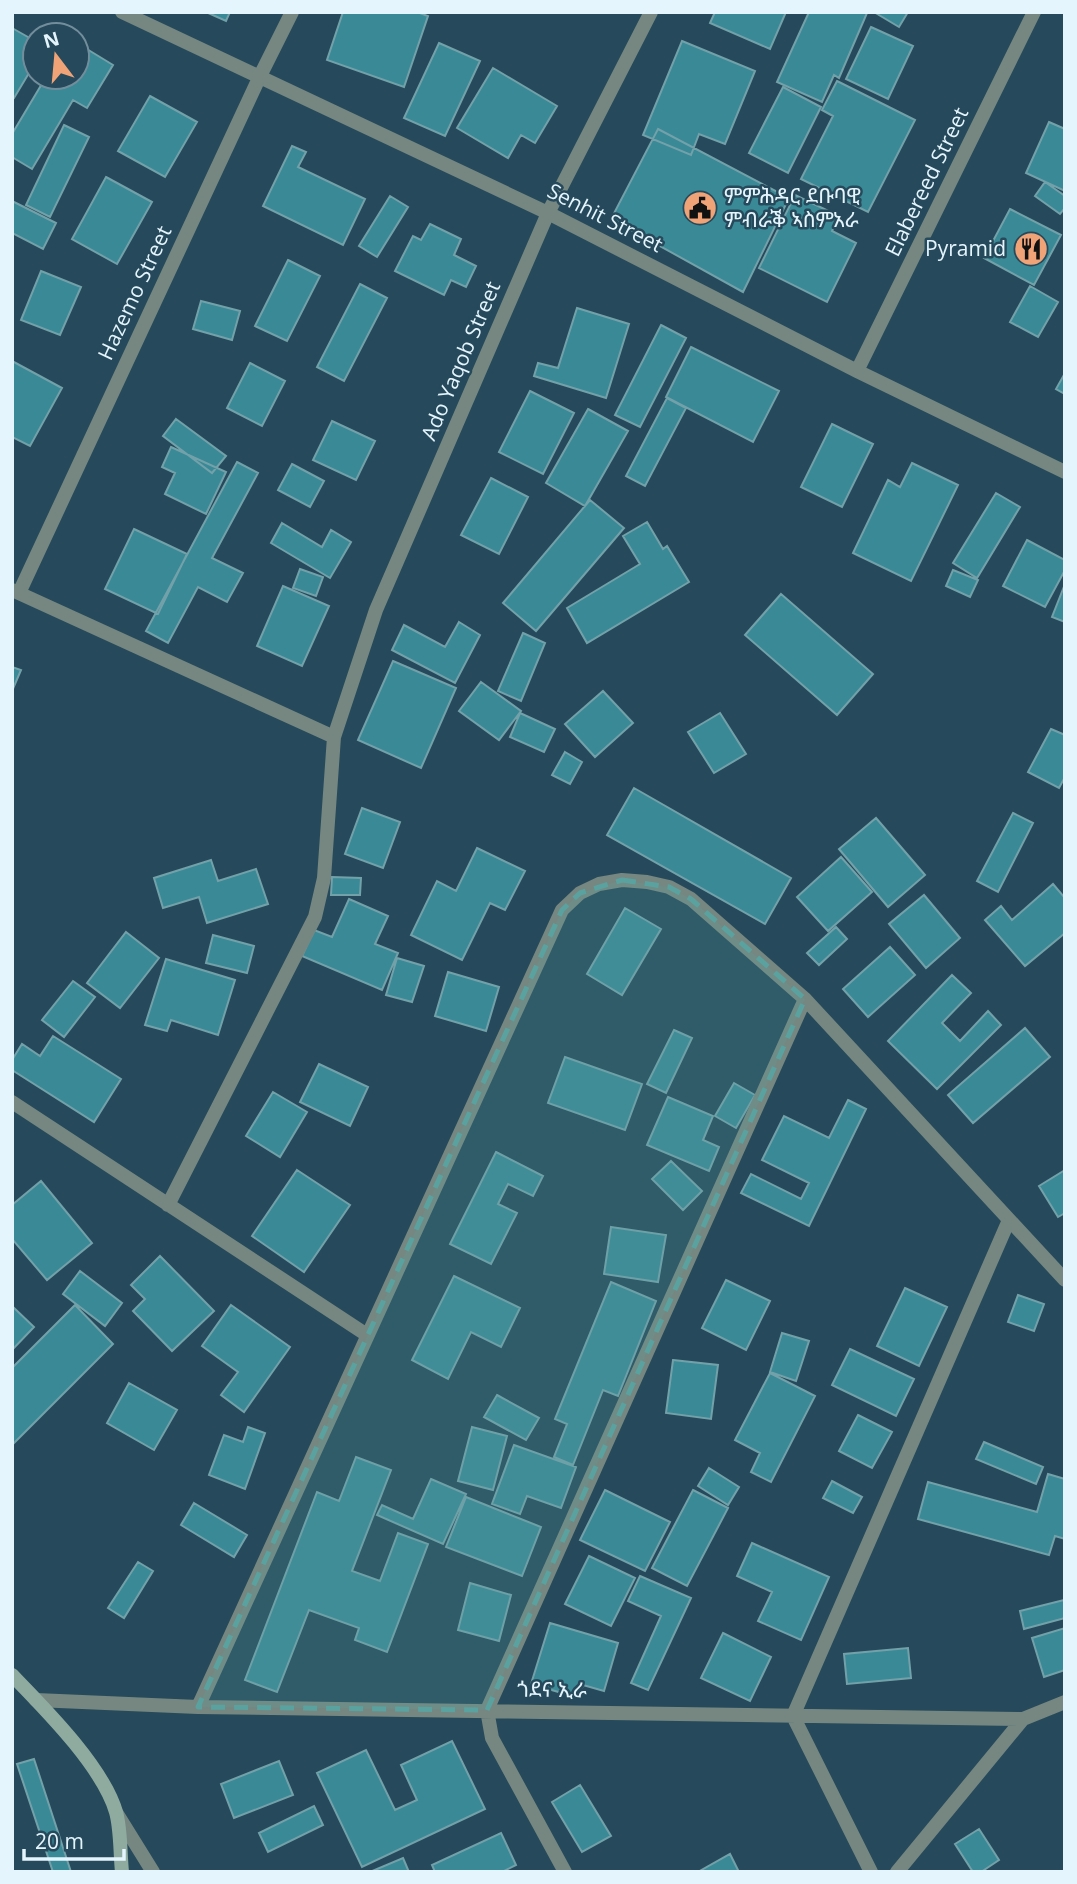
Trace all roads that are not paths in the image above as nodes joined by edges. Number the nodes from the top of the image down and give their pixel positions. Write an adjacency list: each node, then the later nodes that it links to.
1 (122, 12): 5 (street, Senhit Street)
2 (292, 12): 5 (street, Hazemo Street)
3 (651, 12): 6 (street, Ado Yaqob Street)
4 (1034, 12): 7 (street, Elabereed Street)
5 (260, 76): 6 (street, Senhit Street); 9 (street, Hazemo Street)
6 (548, 213): 7 (street, Senhit Street); 10 (street, Ado Yaqob Street)
7 (857, 371): 8 (street, Senhit Street)
8 (1065, 472)
9 (16, 591): 10 (street)
10 (334, 737): 13 (street, Ado Yaqob Street)
11 (805, 999): 14 (street); 16 (street); 21 (street)
12 (12, 1102): 13 (street)
13 (169, 1205): 16 (street)
14 (1009, 1220): 15 (street); 22 (street)
15 (1065, 1280)
16 (367, 1335): 20 (street)
17 (12, 1675): 18 (main road)
18 (36, 1700): 20 (street, ጎደና ኢራ); 24 (main road)
19 (1065, 1702): 23 (street, ጎደና ኢራ)
20 (198, 1707): 21 (street, ጎደና ኢራ)
21 (487, 1710): 22 (street, ጎደና ኢራ); 27 (street)
22 (793, 1716): 23 (street, ጎደና ኢራ); 28 (street)
23 (1023, 1719): 29 (street)
24 (116, 1813): 25 (main road); 26 (street)
25 (122, 1872)
26 (153, 1872)
27 (565, 1872)
28 (871, 1872)
29 (897, 1872)

